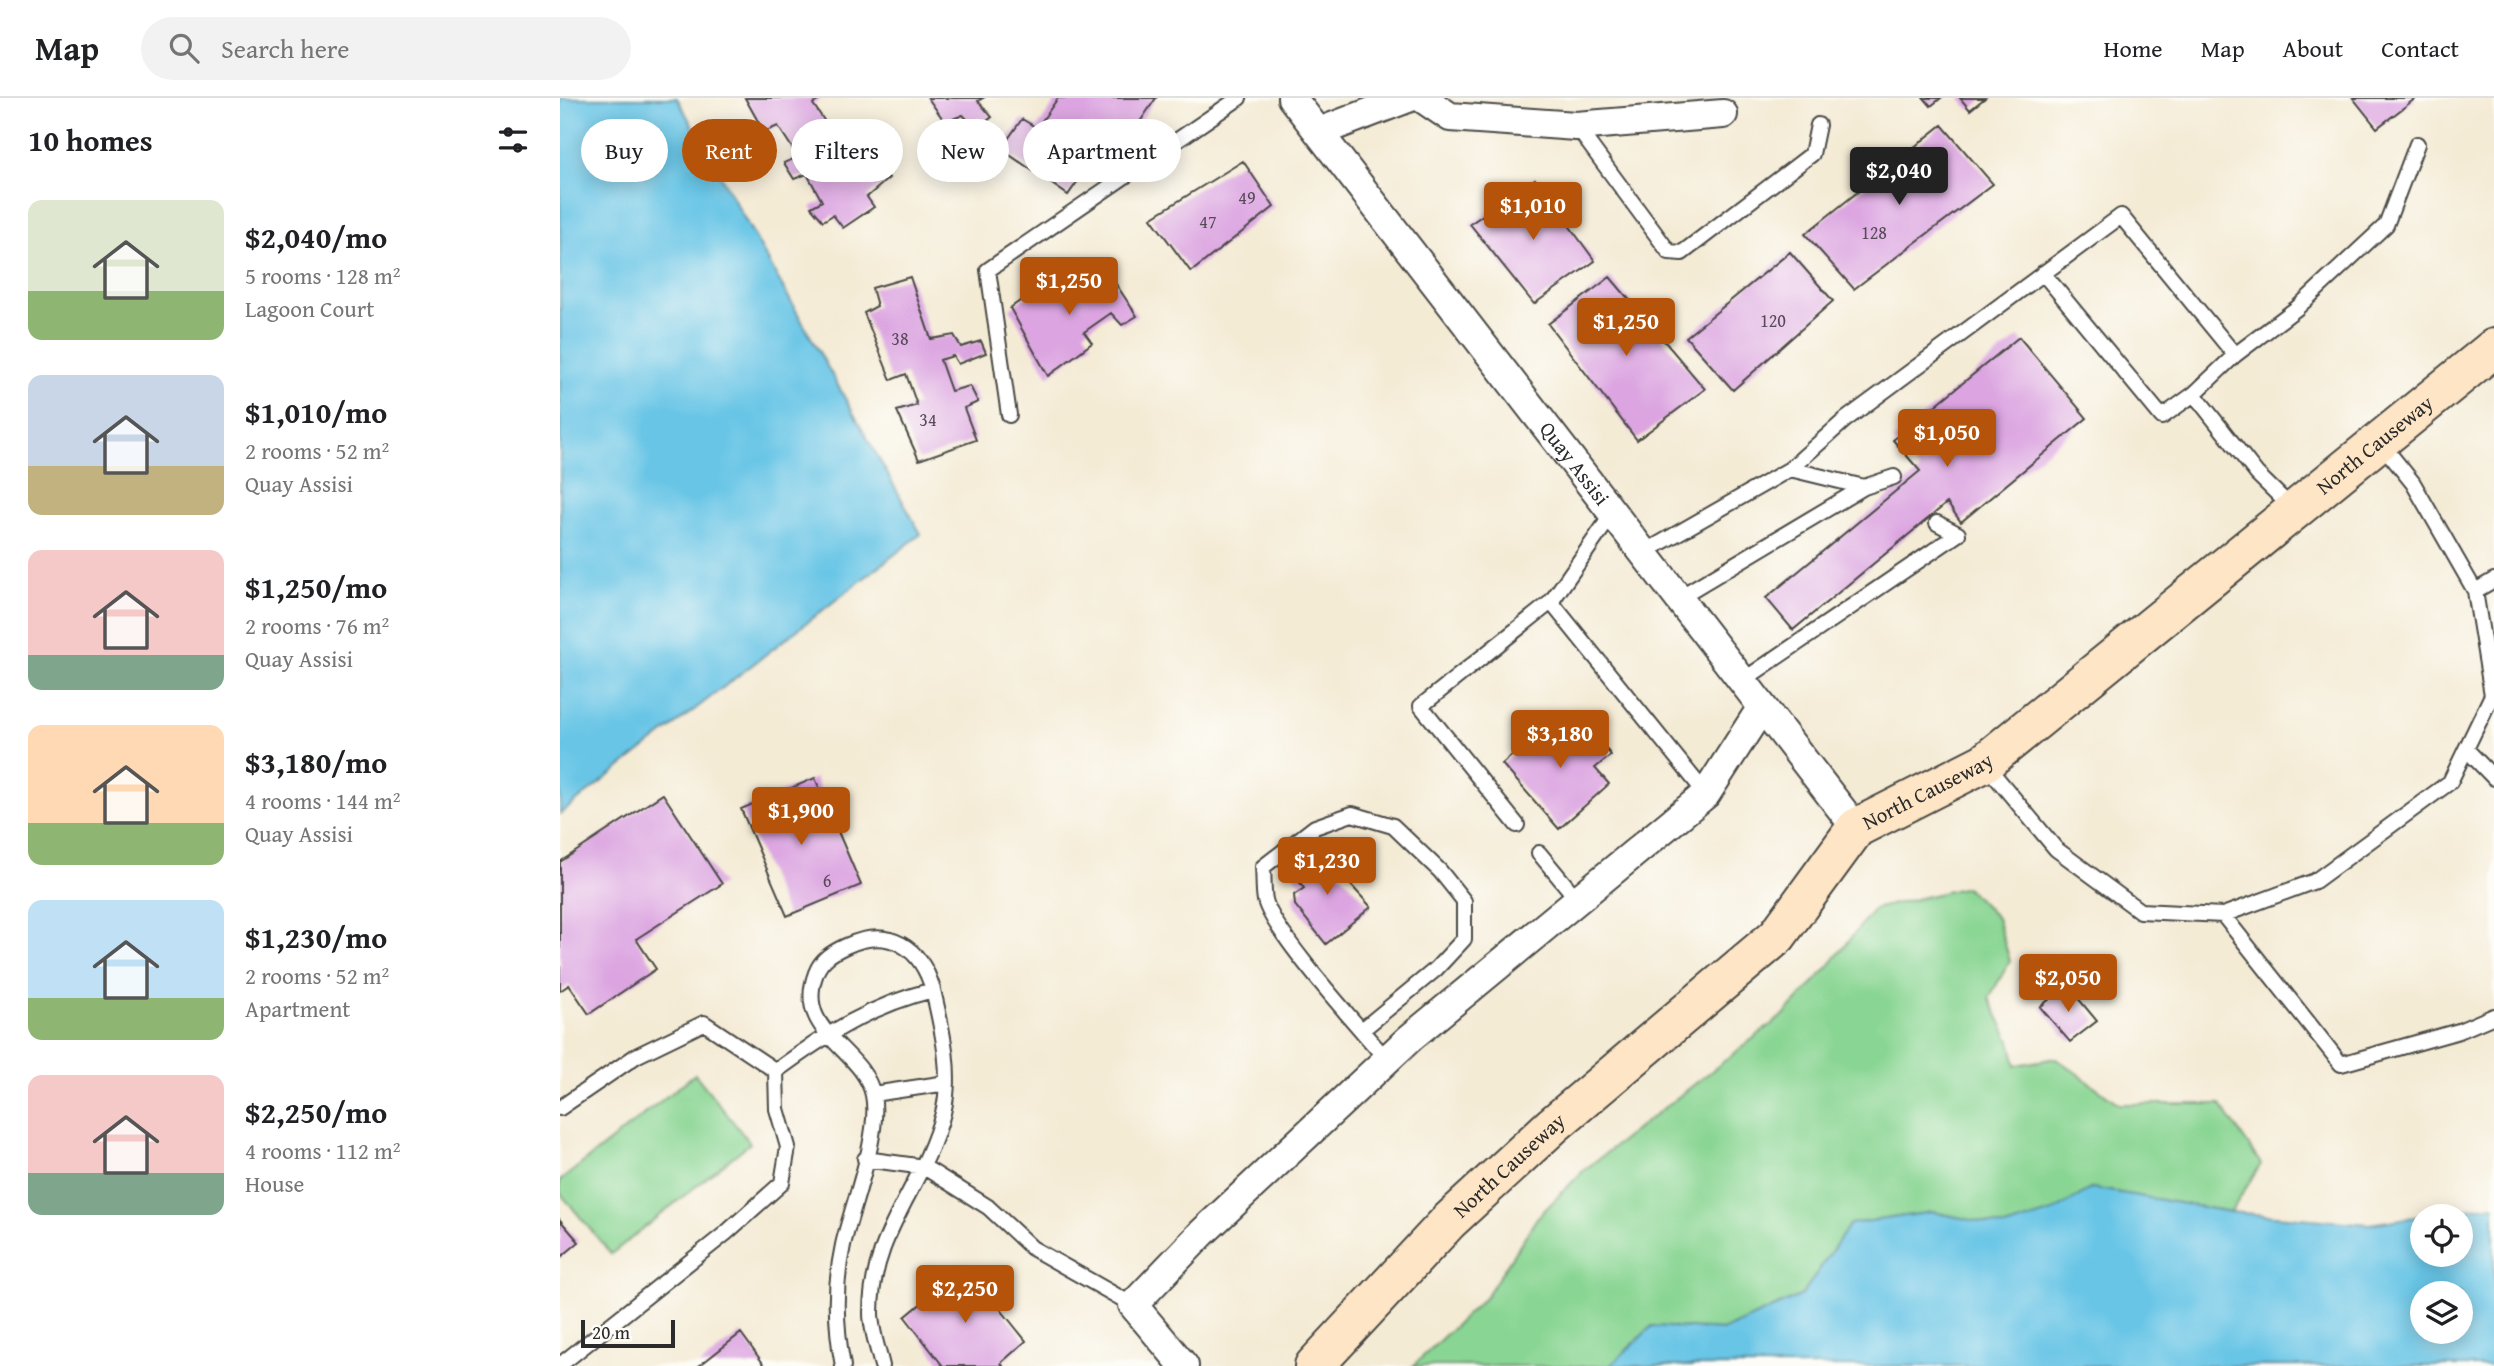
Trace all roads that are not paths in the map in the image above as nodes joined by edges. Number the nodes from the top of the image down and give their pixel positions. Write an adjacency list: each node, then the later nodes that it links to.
1 (1239, 98): 14 (lane)
2 (1292, 98): 8 (street, Quay Assisi)
3 (1408, 98): 8 (street)
4 (1422, 98): 7 (street)
5 (1723, 114): 7 (street)
6 (1818, 125): 7 (lane)
7 (1576, 126)
8 (1320, 132): 20 (street, Quay Assisi)
9 (2417, 144): 12 (lane)
10 (2043, 273): 12 (lane); 13 (lane); 16 (lane)
11 (2494, 348): 15 (main road, North Causeway)
12 (2235, 355): 13 (lane)
13 (2194, 394): 19 (lane)
14 (1009, 415)
15 (2379, 440): 19 (main road, North Causeway); 24 (lane)
16 (1790, 469): 18 (lane); 22 (lane)
17 (1894, 477): 18 (lane)
18 (1864, 486): 25 (lane)
19 (2294, 510): 31 (main road, North Causeway)
20 (1613, 513): 22 (street, Quay Assisi); 26 (lane)
21 (1937, 523): 27 (lane)
22 (1643, 553): 25 (street, Quay Assisi)
23 (2494, 580): 24 (lane)
24 (2475, 591): 28 (lane)
25 (1678, 598): 27 (street, Quay Assisi)
26 (1551, 602): 33 (lane); 34 (lane)
27 (1742, 681): 29 (street, Quay Assisi)
28 (2493, 693): 30 (lane)
29 (1762, 707): 33 (street); 35 (street, Quay Assisi)
30 (2466, 749): 32 (lane); 38 (lane)
31 (1984, 763): 35 (main road, North Causeway); 38 (lane)
32 (2494, 778)
33 (1706, 794): 37 (street)
34 (1517, 825)
35 (1856, 828): 55 (main road, North Causeway)
36 (1539, 853): 37 (lane)
37 (1577, 900): 43 (street)
38 (2223, 915): 40 (lane)
39 (933, 990): 42 (lane); 42 (lane); 45 (lane)
40 (2494, 1016)
41 (1362, 1030): 41 (lane); 43 (lane)
42 (826, 1034): 44 (lane); 46 (lane)
43 (1386, 1059): 50 (street)
44 (776, 1071): 47 (lane); 51 (lane)
45 (947, 1083): 46 (lane); 49 (lane)
46 (873, 1094): 48 (lane)
47 (560, 1108)
48 (865, 1159): 49 (lane); 52 (lane)
49 (924, 1167): 50 (lane); 53 (lane)
50 (1133, 1305): 54 (street)
51 (560, 1365)
52 (843, 1366)
53 (882, 1366)
54 (1184, 1366)
55 (1314, 1366)

